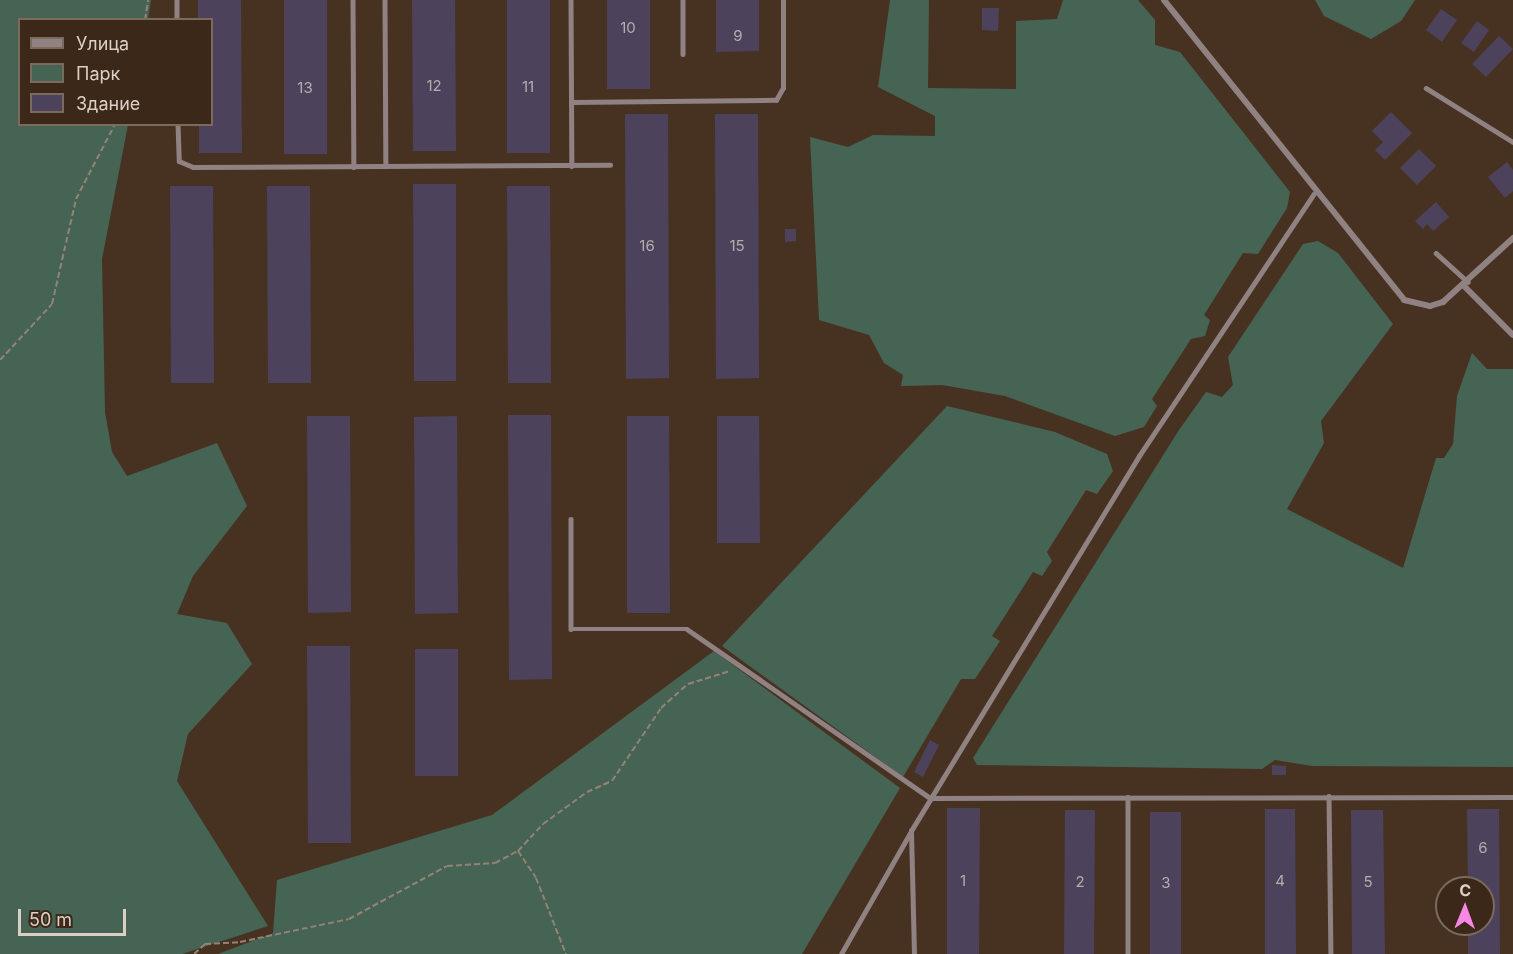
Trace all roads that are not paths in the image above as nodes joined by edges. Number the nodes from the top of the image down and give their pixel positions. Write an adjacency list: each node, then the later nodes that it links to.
1 (177, 0): 8 (lane)
2 (353, 0): 15 (lane)
3 (385, 0): 16 (lane)
4 (571, 0): 11 (lane)
5 (683, 0): 9 (lane)
6 (783, 0): 11 (lane)
7 (1164, 0): 18 (street)
8 (177, 18)
9 (683, 54)
10 (1426, 87): 13 (lane)
11 (572, 102): 17 (lane)
12 (178, 126): 15 (lane)
13 (1513, 142)
14 (610, 165): 17 (lane)
15 (354, 166): 16 (lane)
16 (386, 166): 17 (lane)
17 (572, 166)
18 (1314, 194): 21 (street); 27 (lane)
19 (1513, 238): 21 (street)
20 (1436, 253): 21 (lane)
21 (1466, 284): 22 (street)
22 (1513, 335)
23 (571, 519): 27 (lane)
24 (1329, 796): 25 (lane); 26 (lane); 32 (lane)
25 (1128, 797): 27 (lane); 31 (lane)
26 (1513, 797)
27 (930, 798): 28 (lane)
28 (911, 831): 29 (lane); 30 (lane)
29 (841, 954)
30 (914, 954)
31 (1128, 954)
32 (1331, 954)

